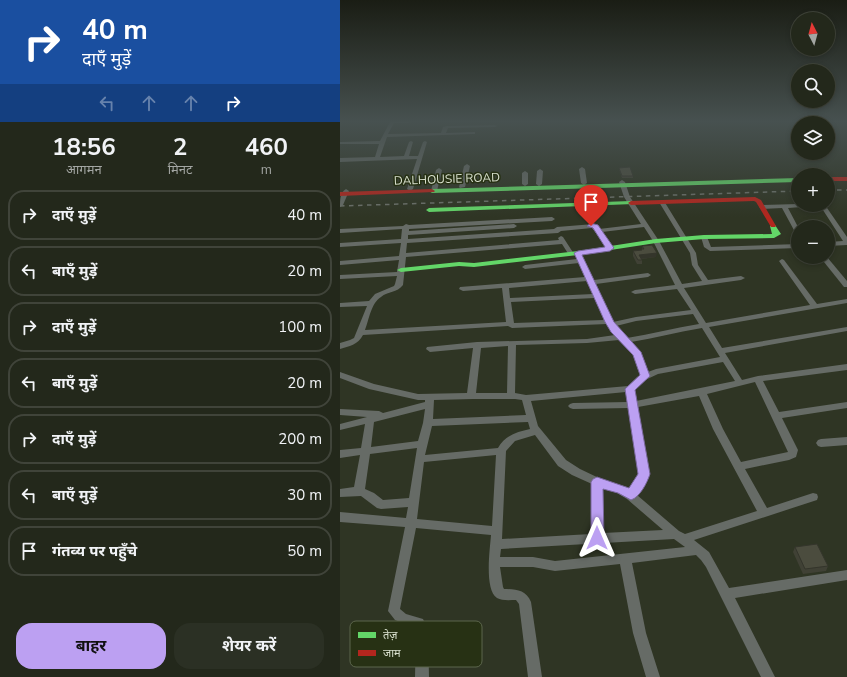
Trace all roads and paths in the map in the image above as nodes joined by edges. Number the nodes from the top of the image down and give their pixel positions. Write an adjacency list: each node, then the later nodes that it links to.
1 (379, 154): 6 (street)
2 (407, 154): 5 (street)
3 (421, 154): 4 (street)
4 (420, 157): 5 (street); 21 (street)
5 (406, 158): 6 (street)
6 (377, 159): 7 (street)
7 (340, 160)
8 (467, 166): 20 (street)
9 (582, 169): 16 (street)
10 (439, 170): 22 (street)
11 (540, 171): 19 (street)
12 (524, 173): 18 (street)
13 (847, 179): 15 (street)
14 (791, 180): 17 (street, DALHOUSIE ROAD)
15 (835, 180)
16 (584, 183): 17 (street, DALHOUSIE ROAD); 19 (street, DALHOUSIE ROAD)
17 (622, 183): 22 (street, DALHOUSIE ROAD); 25 (street)
18 (525, 184): 19 (street, DALHOUSIE ROAD); 20 (street, DALHOUSIE ROAD)
19 (539, 184)
20 (462, 187): 22 (street, DALHOUSIE ROAD)
21 (410, 189): 22 (street, DALHOUSIE ROAD); 23 (street, DALHOUSIE ROAD)
22 (435, 190): 23 (street, DALHOUSIE ROAD)
23 (343, 193): 26 (street)
24 (662, 202): 25 (street); 28 (street); 40 (street)
25 (630, 203): 27 (street); 34 (street)
26 (340, 205)
27 (547, 206): 31 (street); 35 (street)
28 (762, 206): 29 (street); 39 (street)
29 (784, 206): 30 (street); 33 (street)
30 (791, 206)
31 (429, 210)
32 (827, 212): 43 (street)
33 (792, 220)
34 (645, 225): 37 (street); 42 (street)
35 (555, 226): 37 (street); 38 (street); 38 (street); 41 (street)
36 (340, 231): 38 (street)
37 (598, 231): 47 (street)
38 (405, 233): 45 (street); 48 (street)
39 (704, 237): 40 (street); 46 (street)
40 (685, 239): 42 (street); 59 (street)
41 (563, 242): 48 (street); 49 (street)
42 (656, 242): 47 (street); 62 (street)
43 (847, 242): 44 (street)
44 (835, 243)
45 (340, 245)
46 (791, 246)
47 (610, 248): 49 (street)
48 (402, 256): 51 (street); 54 (street)
49 (577, 256): 53 (street); 54 (street); 58 (street)
50 (782, 261): 70 (street)
51 (340, 263)
52 (829, 264): 60 (street)
53 (525, 267)
54 (401, 272): 56 (street); 68 (street)
55 (648, 276): 58 (street)
56 (340, 277)
57 (741, 278): 59 (street)
58 (590, 281): 61 (street); 65 (street)
59 (706, 282): 62 (street)
60 (847, 285)
61 (505, 286): 63 (street); 66 (street)
62 (680, 287): 64 (street); 72 (street)
63 (463, 289)
64 (635, 292)
65 (597, 296): 66 (street); 74 (street)
66 (507, 300): 73 (street)
67 (844, 302): 70 (street); 71 (street)
68 (372, 303): 69 (street); 77 (street)
69 (340, 305)
70 (815, 307): 75 (street)
71 (847, 309)
72 (695, 312): 74 (street); 75 (street)
73 (510, 324): 74 (street); 77 (street)
74 (610, 324): 78 (street)
75 (703, 325): 78 (street); 83 (street)
76 (847, 329): 83 (street)
77 (361, 333): 81 (street)
78 (623, 339): 79 (street); 86 (street)
79 (512, 343): 80 (street); 91 (street)
80 (476, 345): 82 (street); 92 (street)
81 (340, 346)
82 (430, 349)
83 (722, 356): 86 (street); 88 (street)
84 (847, 368): 87 (street)
85 (340, 375): 94 (street)
86 (645, 376): 89 (street)
87 (758, 379): 88 (street); 100 (street)
88 (740, 382): 90 (street)
89 (630, 389): 93 (street); 95 (street)
90 (702, 392): 95 (street); 113 (street)
91 (511, 396): 92 (street); 93 (street)
92 (471, 397): 94 (street)
93 (526, 398): 101 (street)
94 (430, 401): 99 (street); 103 (street)
95 (632, 405): 97 (street); 117 (street)
96 (847, 405): 100 (street)
97 (573, 406)
98 (340, 412): 99 (street)
99 (391, 414): 102 (street)
100 (776, 416): 113 (street)
101 (532, 418): 103 (street); 105 (street)
102 (370, 419): 104 (street); 109 (street)
103 (428, 423): 107 (street)
104 (340, 427)
105 (536, 431): 110 (street); 114 (street)
106 (847, 441): 108 (street)
107 (422, 444): 109 (street); 112 (street)
108 (821, 444)
109 (365, 451): 111 (street); 115 (street)
110 (501, 451): 112 (street); 123 (street)
111 (340, 454)
112 (420, 459): 119 (street)
113 (738, 466): 120 (street)
114 (597, 482): 117 (street); 125 (street)
115 (359, 491): 116 (street); 119 (street)
116 (340, 493)
117 (631, 496): 124 (street)
118 (813, 497): 120 (street)
119 (415, 502): 122 (street)
120 (764, 512): 124 (street)
121 (340, 517): 122 (street)
122 (411, 524): 123 (street); 132 (street)
123 (498, 531): 126 (street)
124 (679, 536): 125 (street); 127 (street)
125 (597, 538): 126 (street)
126 (496, 544): 129 (street)
127 (699, 550): 128 (street); 131 (street)
128 (625, 558): 129 (street); 134 (street)
129 (494, 562): 133 (street)
130 (847, 575): 131 (street)
131 (726, 594): 135 (street)
132 (411, 621)
133 (535, 677)
134 (653, 677)
135 (768, 677)

